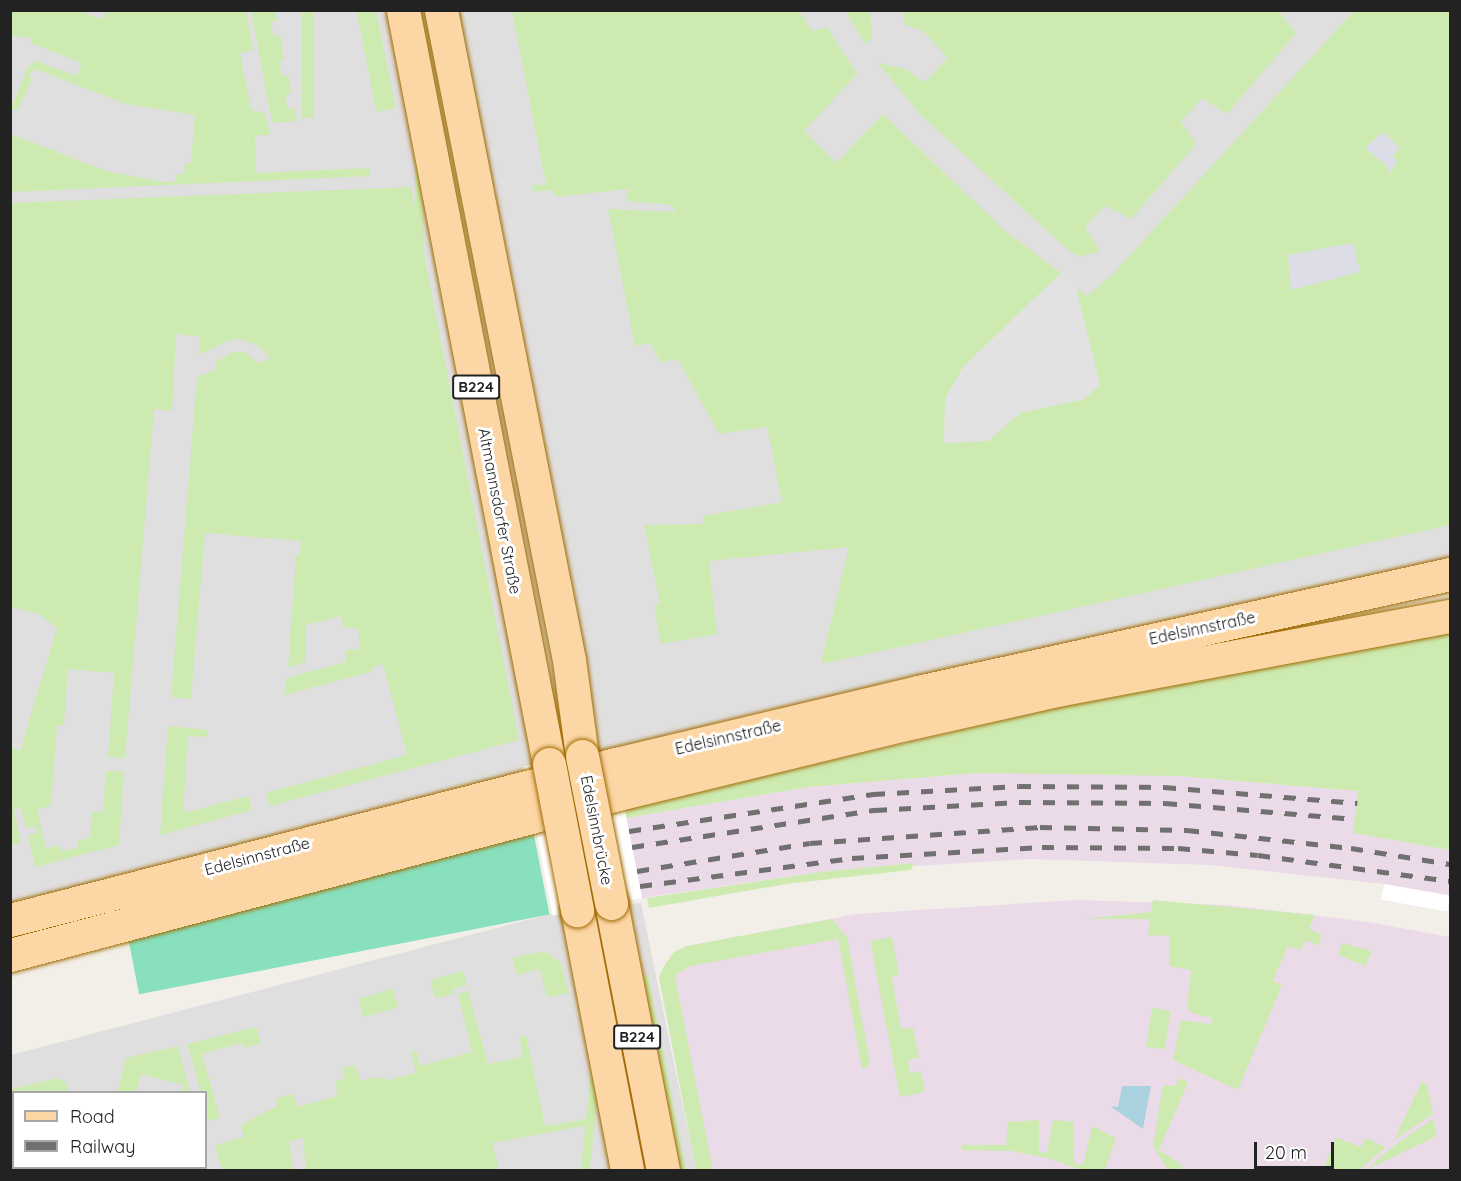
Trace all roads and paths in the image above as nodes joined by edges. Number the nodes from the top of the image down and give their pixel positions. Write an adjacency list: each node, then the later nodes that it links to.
1 (403, 10): 7 (main road, Altmannsdorfer Straße / B224, bridge)
2 (441, 10): 8 (main road, Edelsinnbrücke / B224, bridge)
3 (1450, 574): 5 (main road, Edelsinnstraße)
4 (1450, 616): 6 (main road, Edelsinnstraße)
5 (10, 920)
6 (10, 955)
7 (627, 1170)
8 (663, 1170)

